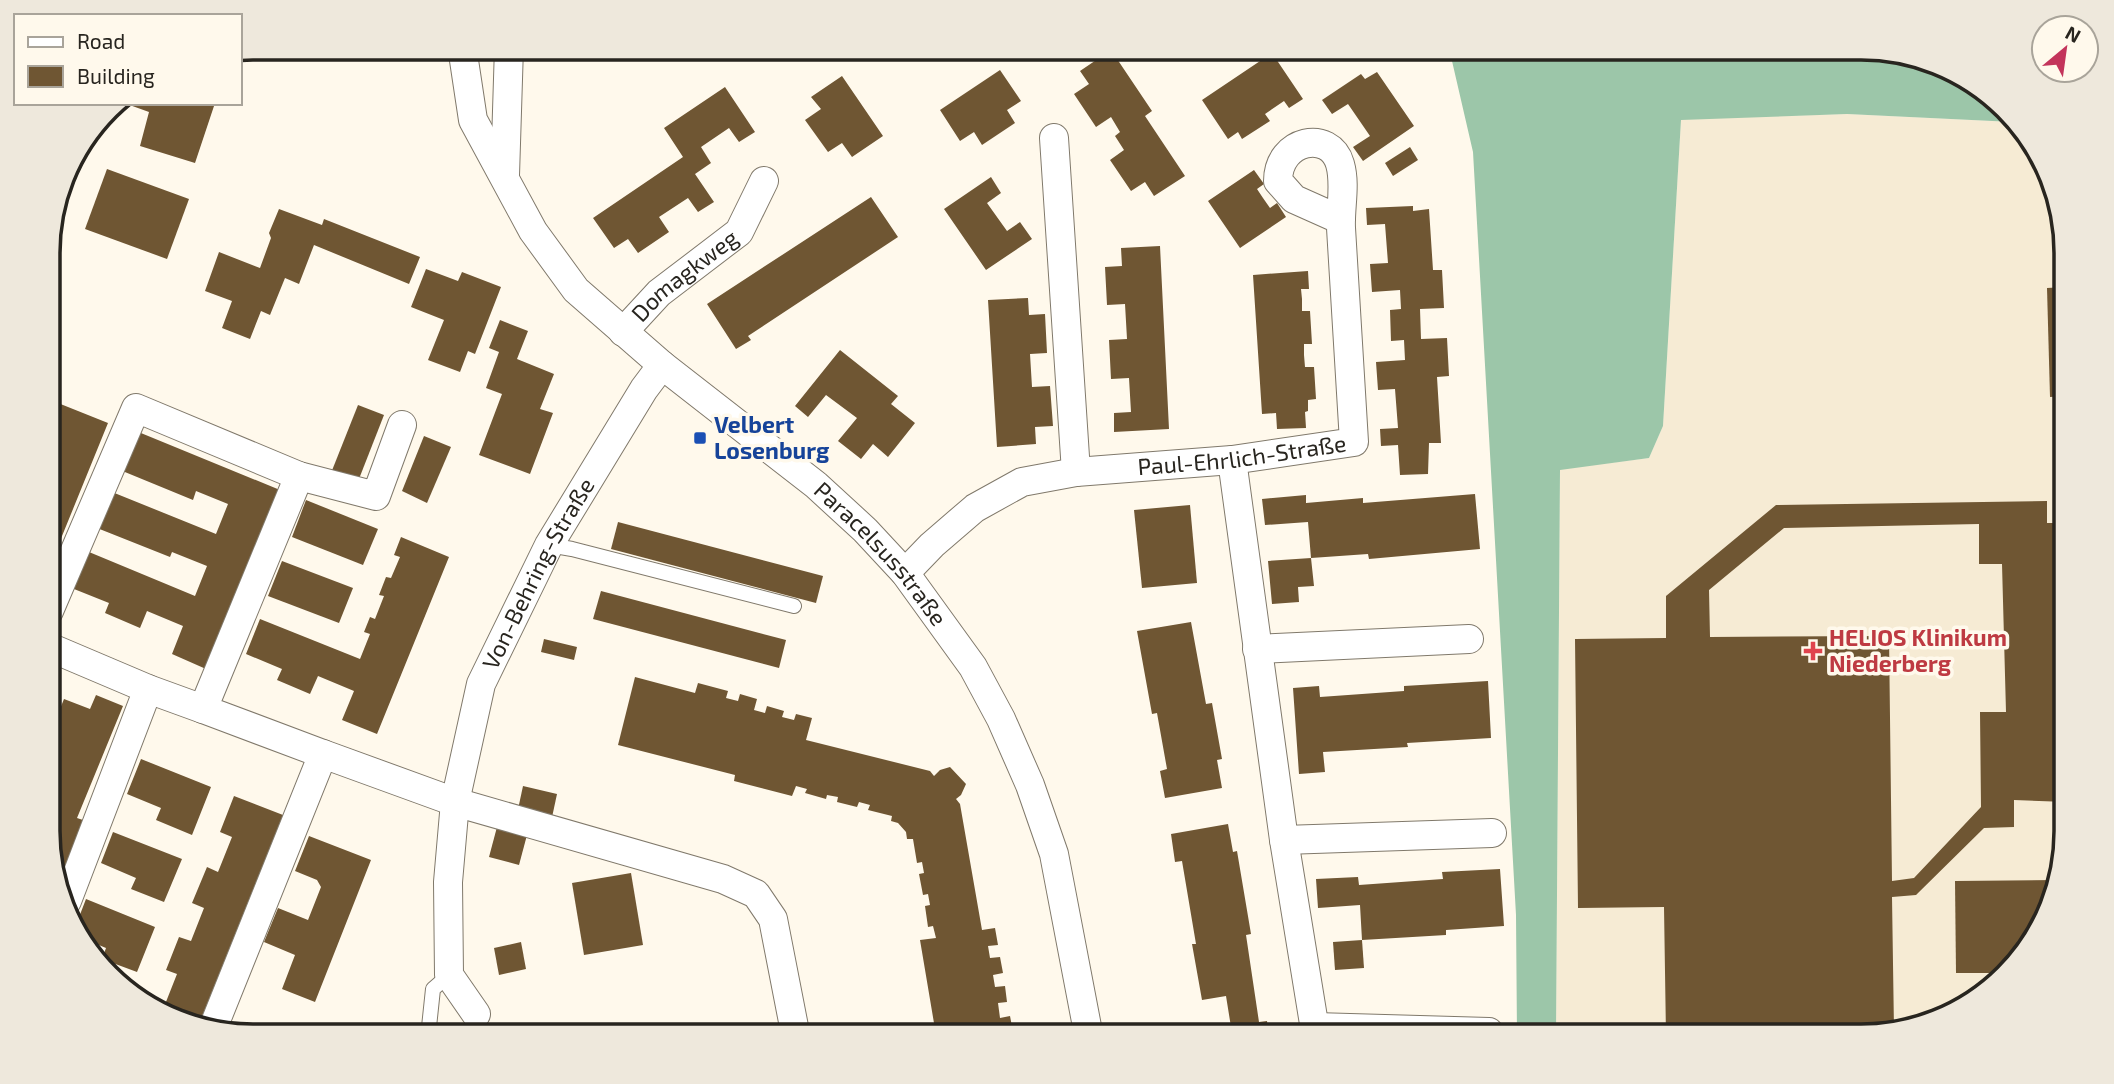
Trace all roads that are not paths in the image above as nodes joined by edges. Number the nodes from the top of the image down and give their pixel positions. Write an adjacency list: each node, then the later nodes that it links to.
1 (465, 60): 4 (street, Paracelsusstraße)
2 (509, 60): 4 (street, Paracelsusstraße)
3 (1054, 138): 11 (street)
4 (505, 178): 7 (street, Paracelsusstraße)
5 (764, 181): 7 (street, Domagkweg)
6 (1341, 220): 10 (street, Paul-Ehrlich-Straße)
7 (623, 332): 8 (street, Paracelsusstraße)
8 (662, 365): 13 (street, Von-Behring-Straße); 14 (street, Paracelsusstraße)
9 (402, 425): 12 (street)
10 (1232, 460): 11 (street, Paul-Ehrlich-Straße); 18 (street)
11 (1076, 472): 14 (street, Paul-Ehrlich-Straße)
12 (299, 476): 15 (street); 21 (street)
13 (549, 545): 16 (lane); 23 (street, Von-Behring-Straße)
14 (905, 573): 32 (street, Paracelsusstraße)
15 (59, 585)
16 (794, 606)
17 (1469, 639): 18 (street)
18 (1257, 649): 25 (street)
19 (59, 651): 20 (street)
20 (148, 689): 21 (street); 26 (street)
21 (203, 709): 22 (street)
22 (323, 754): 23 (street); 29 (street)
23 (455, 802): 27 (street, Von-Behring-Straße); 31 (street)
24 (1492, 833): 25 (street)
25 (1284, 840): 33 (street)
26 (70, 893)
27 (449, 975): 28 (street); 30 (lane)
28 (476, 1014)
29 (216, 1021)
30 (429, 1024)
31 (793, 1024)
32 (1087, 1024)
33 (1314, 1024)

